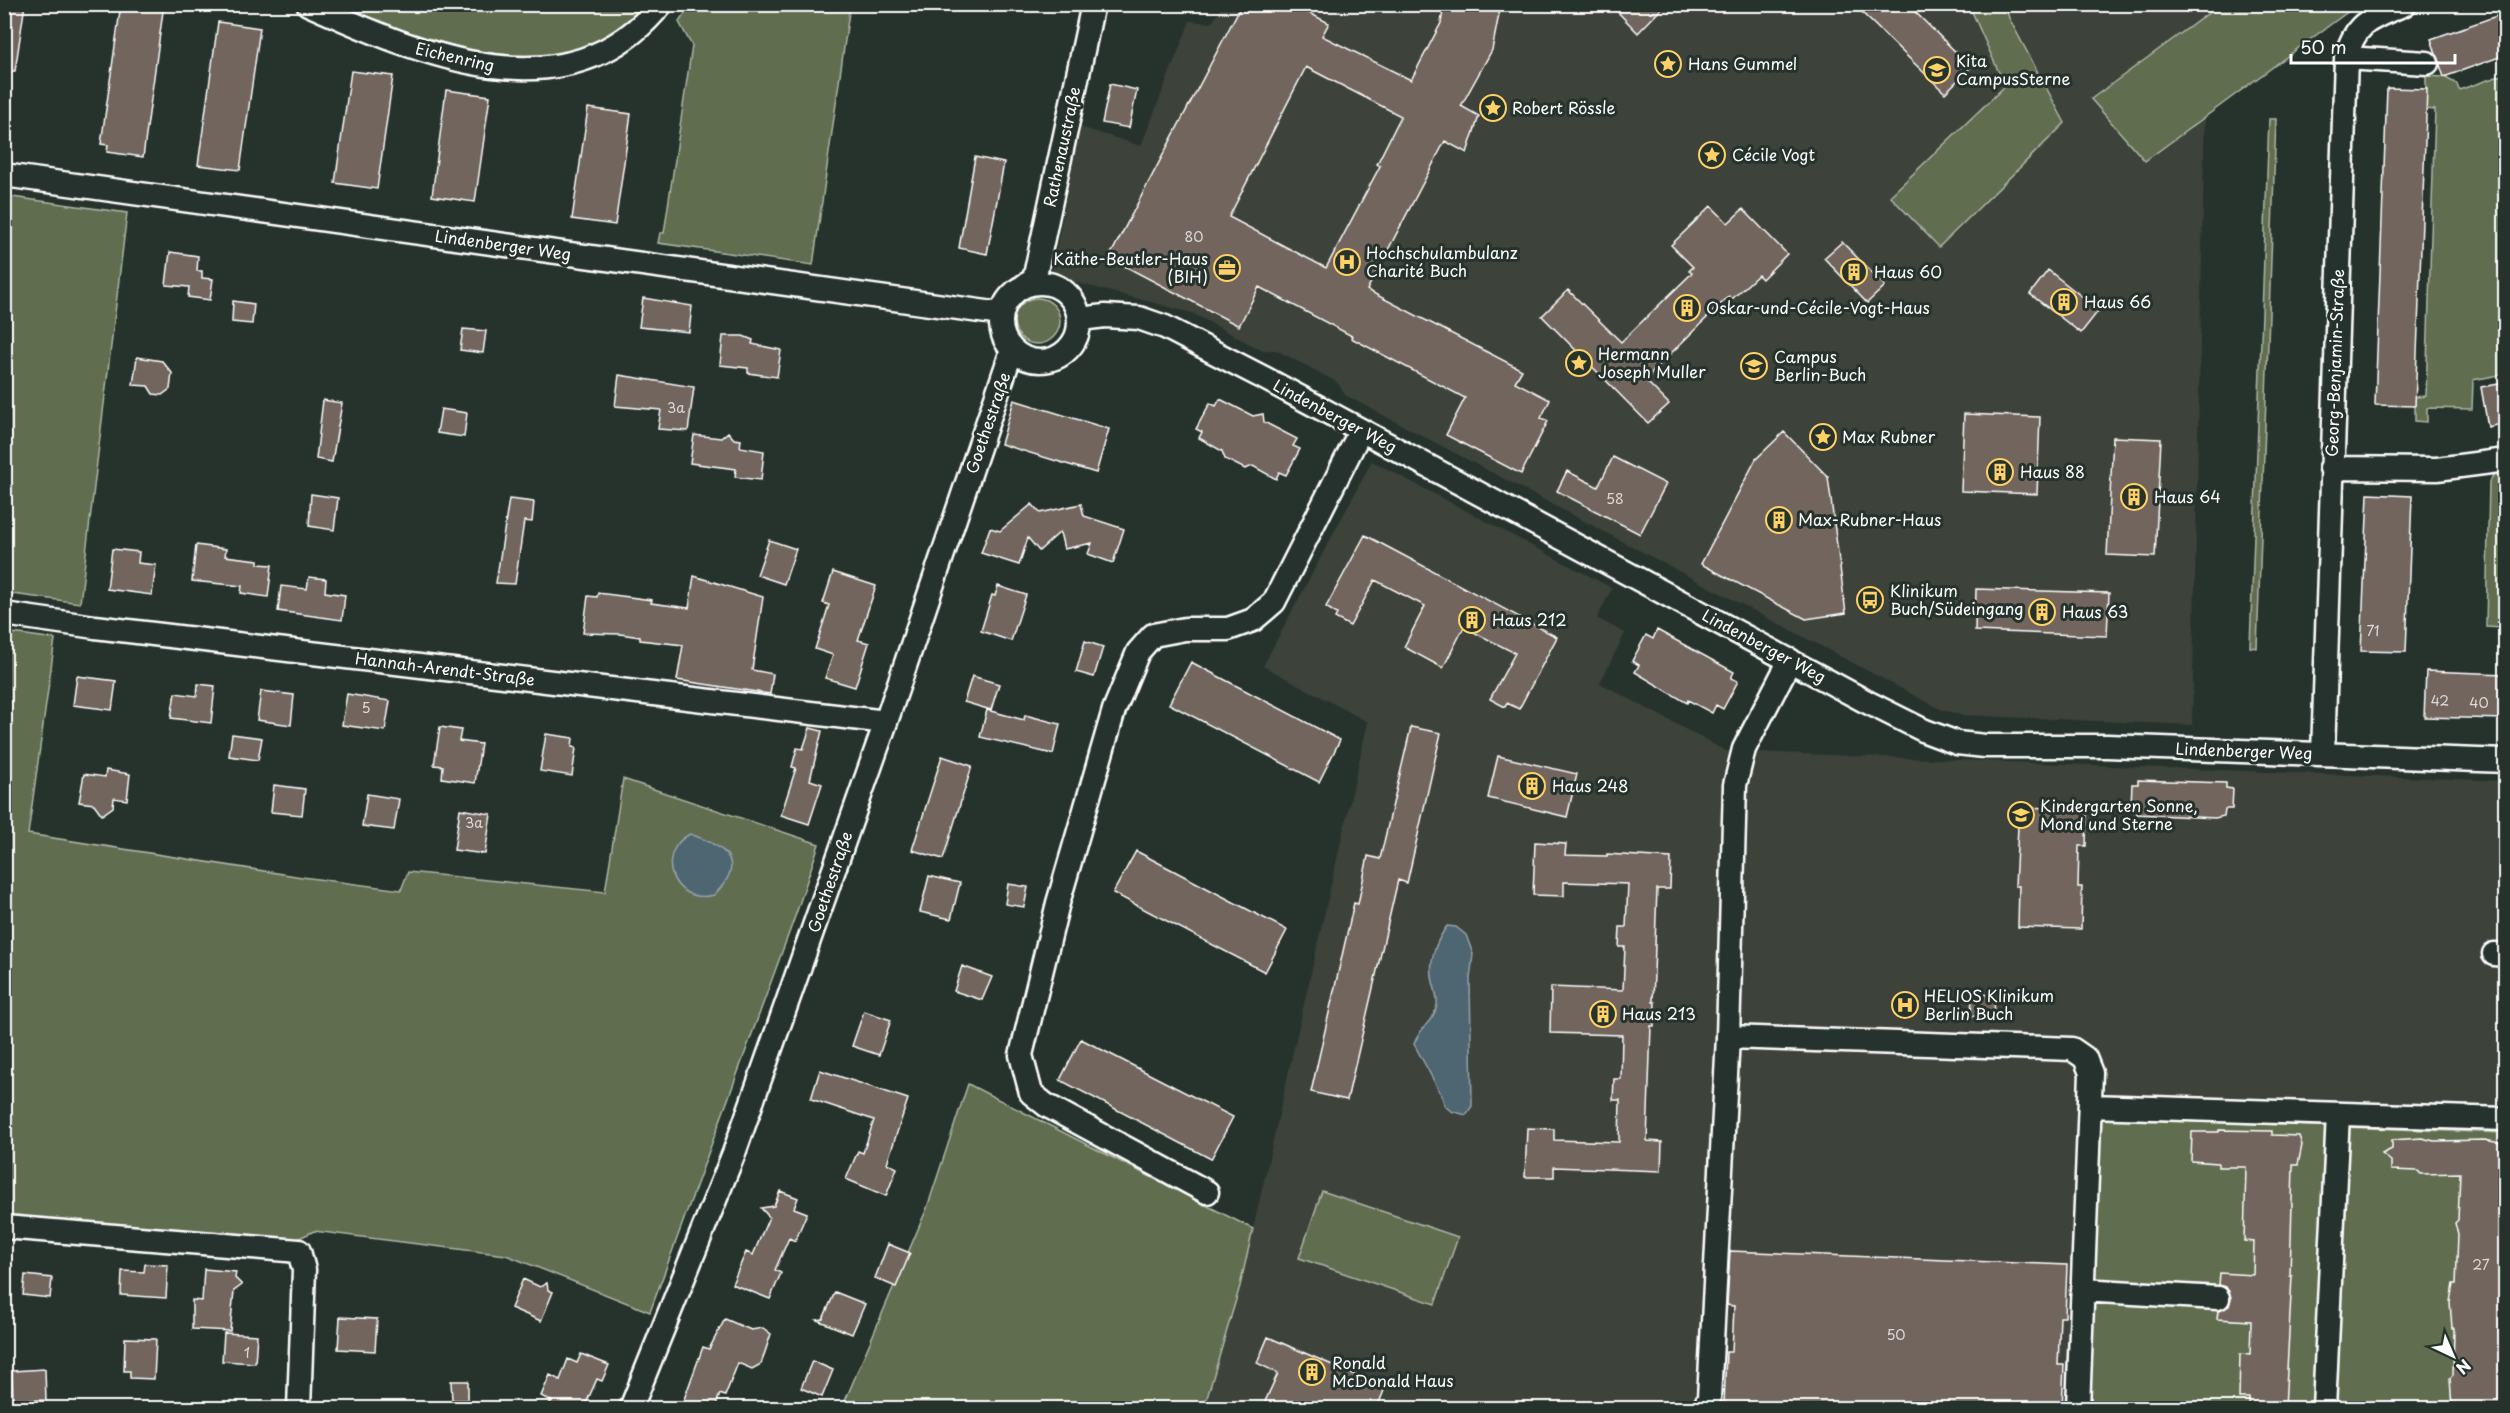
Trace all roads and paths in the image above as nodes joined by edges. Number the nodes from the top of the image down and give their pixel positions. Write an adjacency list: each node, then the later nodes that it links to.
1 (308, 4): 2 (street, Eichenring)
2 (661, 4)
3 (1093, 4): 8 (street, Rathenaustraße)
4 (2405, 4): 5 (street, Georg-Benjamin-Straße)
5 (2346, 58): 6 (street); 14 (street, Georg-Benjamin-Straße)
6 (2427, 63)
7 (4, 175): 9 (street, Lindenberger Weg)
8 (1025, 285): 9 (street); 10 (street)
9 (1002, 314): 11 (street)
10 (1080, 319): 11 (street); 12 (street, Lindenberger Weg)
11 (1012, 350): 17 (street, Goethestraße)
12 (1360, 430): 16 (street, Lindenberger Weg); 24 (street)
13 (2505, 460): 14 (street)
14 (2331, 468): 18 (street, Georg-Benjamin-Straße)
15 (4, 614): 17 (street, Hannah-Arendt-Straße)
16 (1790, 660): 18 (street, Lindenberger Weg); 20 (street)
17 (886, 722): 29 (street, Goethestraße)
18 (2323, 754): 19 (street, Lindenberger Weg)
19 (2505, 761)
20 (1728, 1037): 21 (street); 30 (street)
21 (2090, 1106): 22 (street); 26 (street)
22 (2338, 1114): 23 (street); 32 (street)
23 (2505, 1119)
24 (1207, 1192)
25 (4, 1227): 28 (street)
26 (2082, 1290): 27 (street); 31 (street)
27 (2218, 1298)
28 (299, 1408)
29 (631, 1408)
30 (1704, 1408)
31 (2078, 1408)
32 (2324, 1408)

